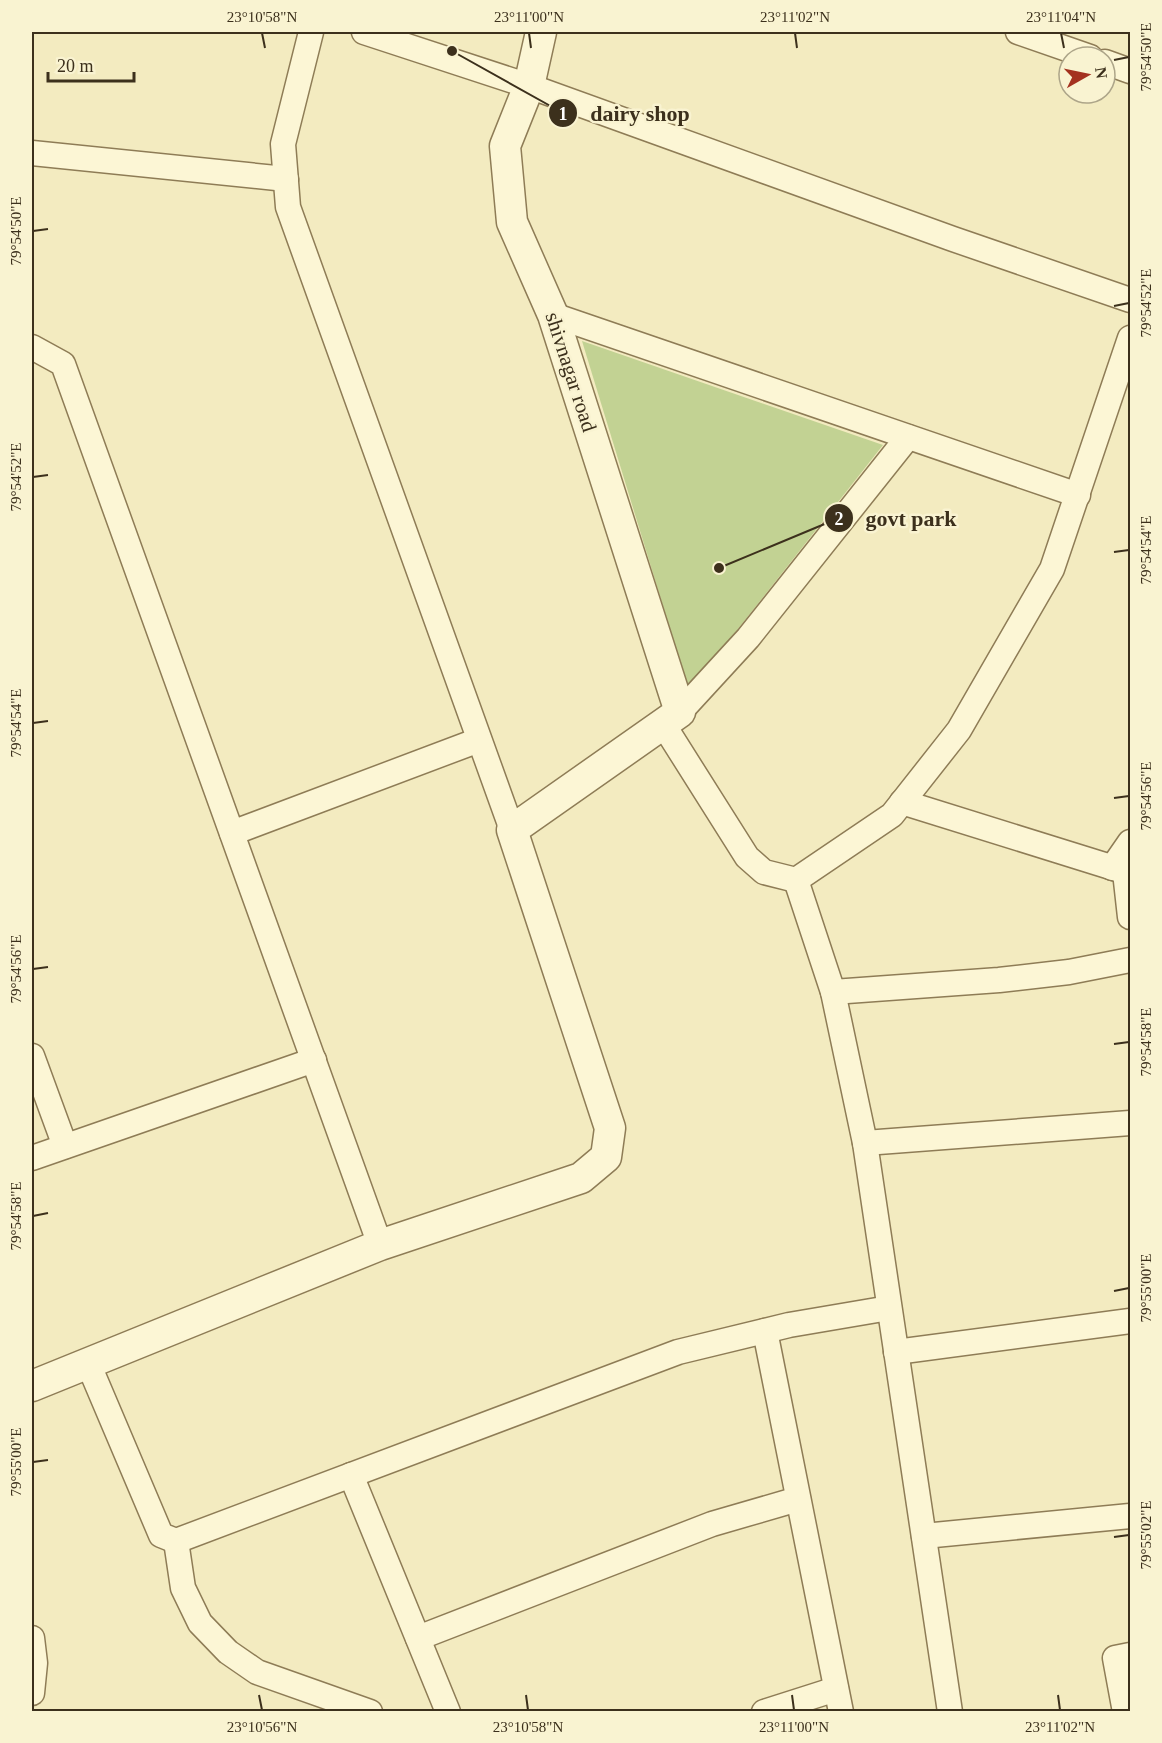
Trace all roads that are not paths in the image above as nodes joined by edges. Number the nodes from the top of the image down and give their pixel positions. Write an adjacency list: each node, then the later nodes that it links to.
1 (311, 32): 8 (street)
2 (364, 32): 6 (street)
3 (541, 32): 6 (street, shivnagar road)
4 (1018, 32): 5 (street)
5 (1057, 46)
6 (529, 86): 9 (street); 10 (street, shivnagar road)
7 (32, 153): 8 (street)
8 (286, 179): 16 (street)
9 (1131, 300)
10 (553, 315): 13 (street); 15 (street, shivnagar road)
11 (1131, 338): 14 (street)
12 (32, 347): 19 (street)
13 (908, 437): 14 (street); 15 (street)
14 (1078, 495): 17 (street)
15 (671, 718): 18 (street); 22 (street)
16 (479, 740): 18 (street); 19 (street)
17 (902, 802): 21 (street); 22 (street)
18 (512, 830): 32 (street)
19 (232, 833): 27 (street)
20 (1131, 842): 21 (street)
21 (1123, 871): 23 (street)
22 (796, 880): 25 (street)
23 (1131, 917)
24 (1131, 960): 25 (street)
25 (833, 992): 29 (street)
26 (32, 1056): 30 (street)
27 (314, 1060): 30 (street); 32 (street)
28 (1131, 1123): 29 (street)
29 (865, 1143): 33 (street)
30 (65, 1146): 31 (street)
31 (32, 1158)
32 (380, 1245): 37 (street)
33 (890, 1308): 35 (street); 36 (street)
34 (1131, 1321): 36 (street)
35 (765, 1331): 39 (street); 40 (street)
36 (896, 1352): 42 (street)
37 (88, 1363): 38 (street); 43 (street)
38 (32, 1386)
39 (351, 1475): 43 (street); 45 (street)
40 (798, 1499): 45 (street); 48 (street)
41 (1131, 1516): 42 (street)
42 (924, 1536): 52 (street)
43 (176, 1541): 49 (street)
44 (32, 1638): 47 (street)
45 (418, 1638): 50 (street)
46 (1131, 1655): 53 (street)
47 (32, 1693)
48 (838, 1700): 51 (street)
49 (370, 1712)
50 (448, 1712)
51 (764, 1712)
52 (950, 1712)
53 (1125, 1712)

